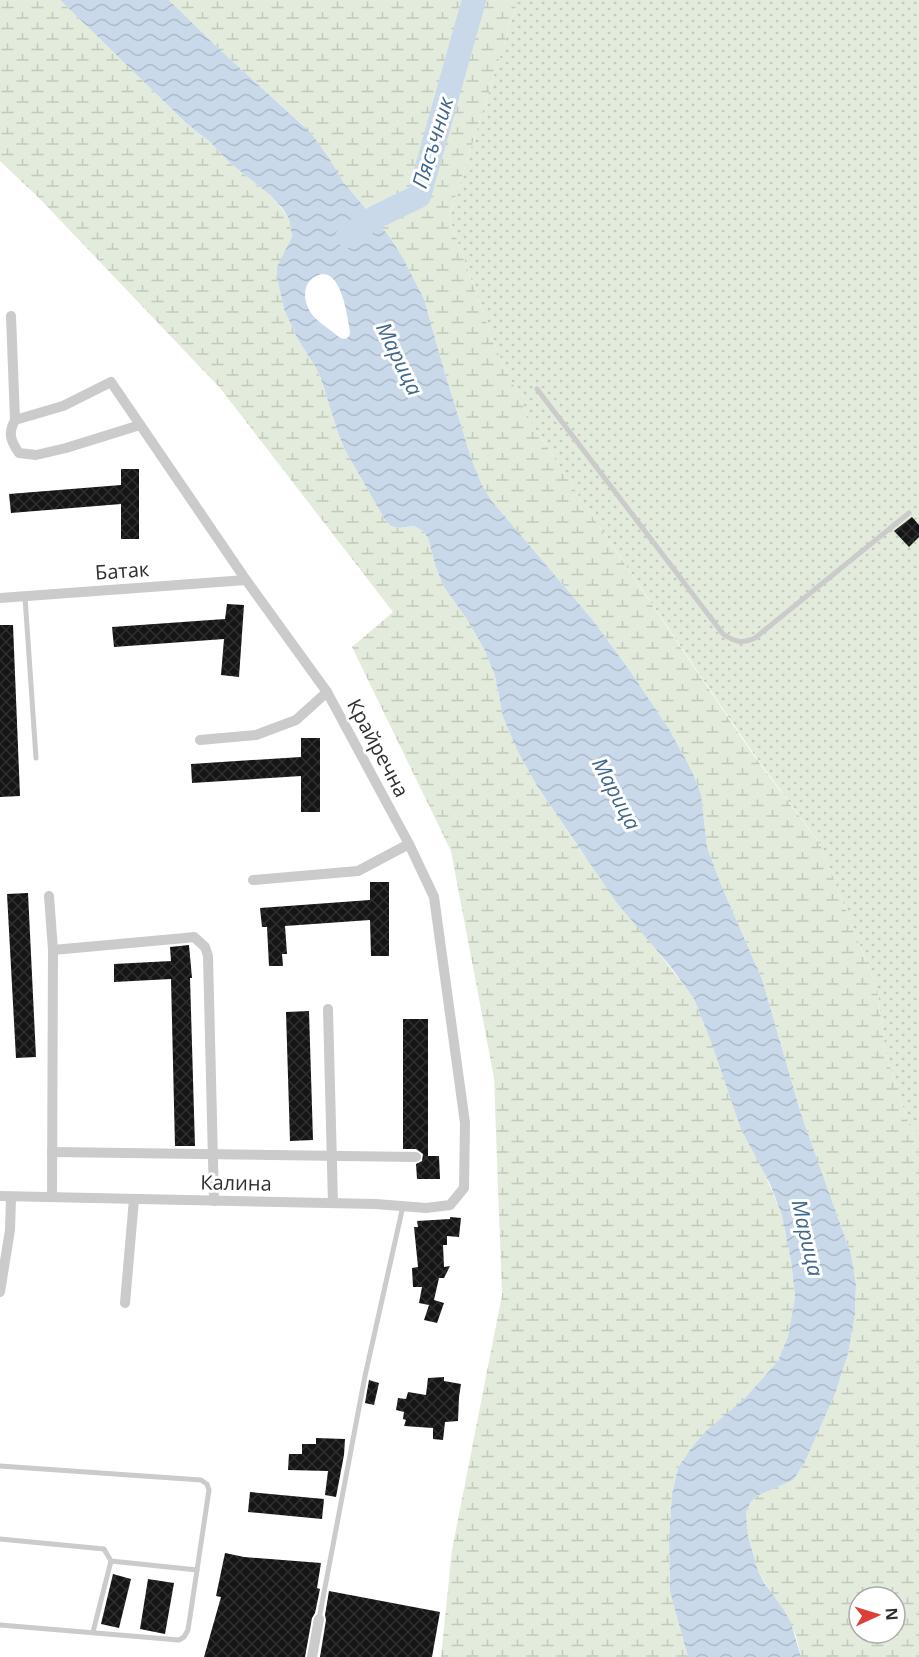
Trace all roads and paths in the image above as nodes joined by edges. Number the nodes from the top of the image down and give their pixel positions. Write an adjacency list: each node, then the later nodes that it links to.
1 (11, 316): 3 (street)
2 (537, 389): 5 (lane)
3 (15, 420): 4 (street, Крайречна); 4 (street)
4 (140, 425): 6 (street, Крайречна)
5 (909, 513)
6 (246, 580): 7 (street, Батак); 9 (street, Крайречна)
7 (25, 597): 8 (street, Батак); 11 (lane)
8 (0, 598)
9 (327, 692): 10 (street); 12 (street, Крайречна)
10 (200, 740)
11 (36, 758)
12 (409, 844): 13 (street); 21 (street, Крайречна)
13 (253, 880)
14 (49, 896): 15 (street)
15 (53, 950): 17 (street); 18 (street)
16 (328, 1010): 19 (street)
17 (52, 1152): 18 (street); 23 (street)
18 (213, 1154): 19 (street); 25 (street)
19 (332, 1155): 20 (street); 26 (street)
20 (416, 1157)
21 (464, 1188): 27 (street, Калина)
22 (6, 1197): 23 (street, Калина); 28 (street)
23 (52, 1197): 24 (street, Калина)
24 (134, 1199): 25 (street, Калина); 29 (street)
25 (214, 1201): 26 (street, Калина)
26 (333, 1203): 27 (street, Калина)
27 (403, 1206): 34 (lane)
28 (0, 1292)
29 (124, 1303)
30 (0, 1466): 33 (lane)
31 (0, 1539): 32 (lane)
32 (111, 1562): 33 (lane); 36 (lane)
33 (197, 1570): 36 (lane)
34 (319, 1619): 37 (street)
35 (0, 1625): 36 (lane)
36 (93, 1632)
37 (312, 1657)

